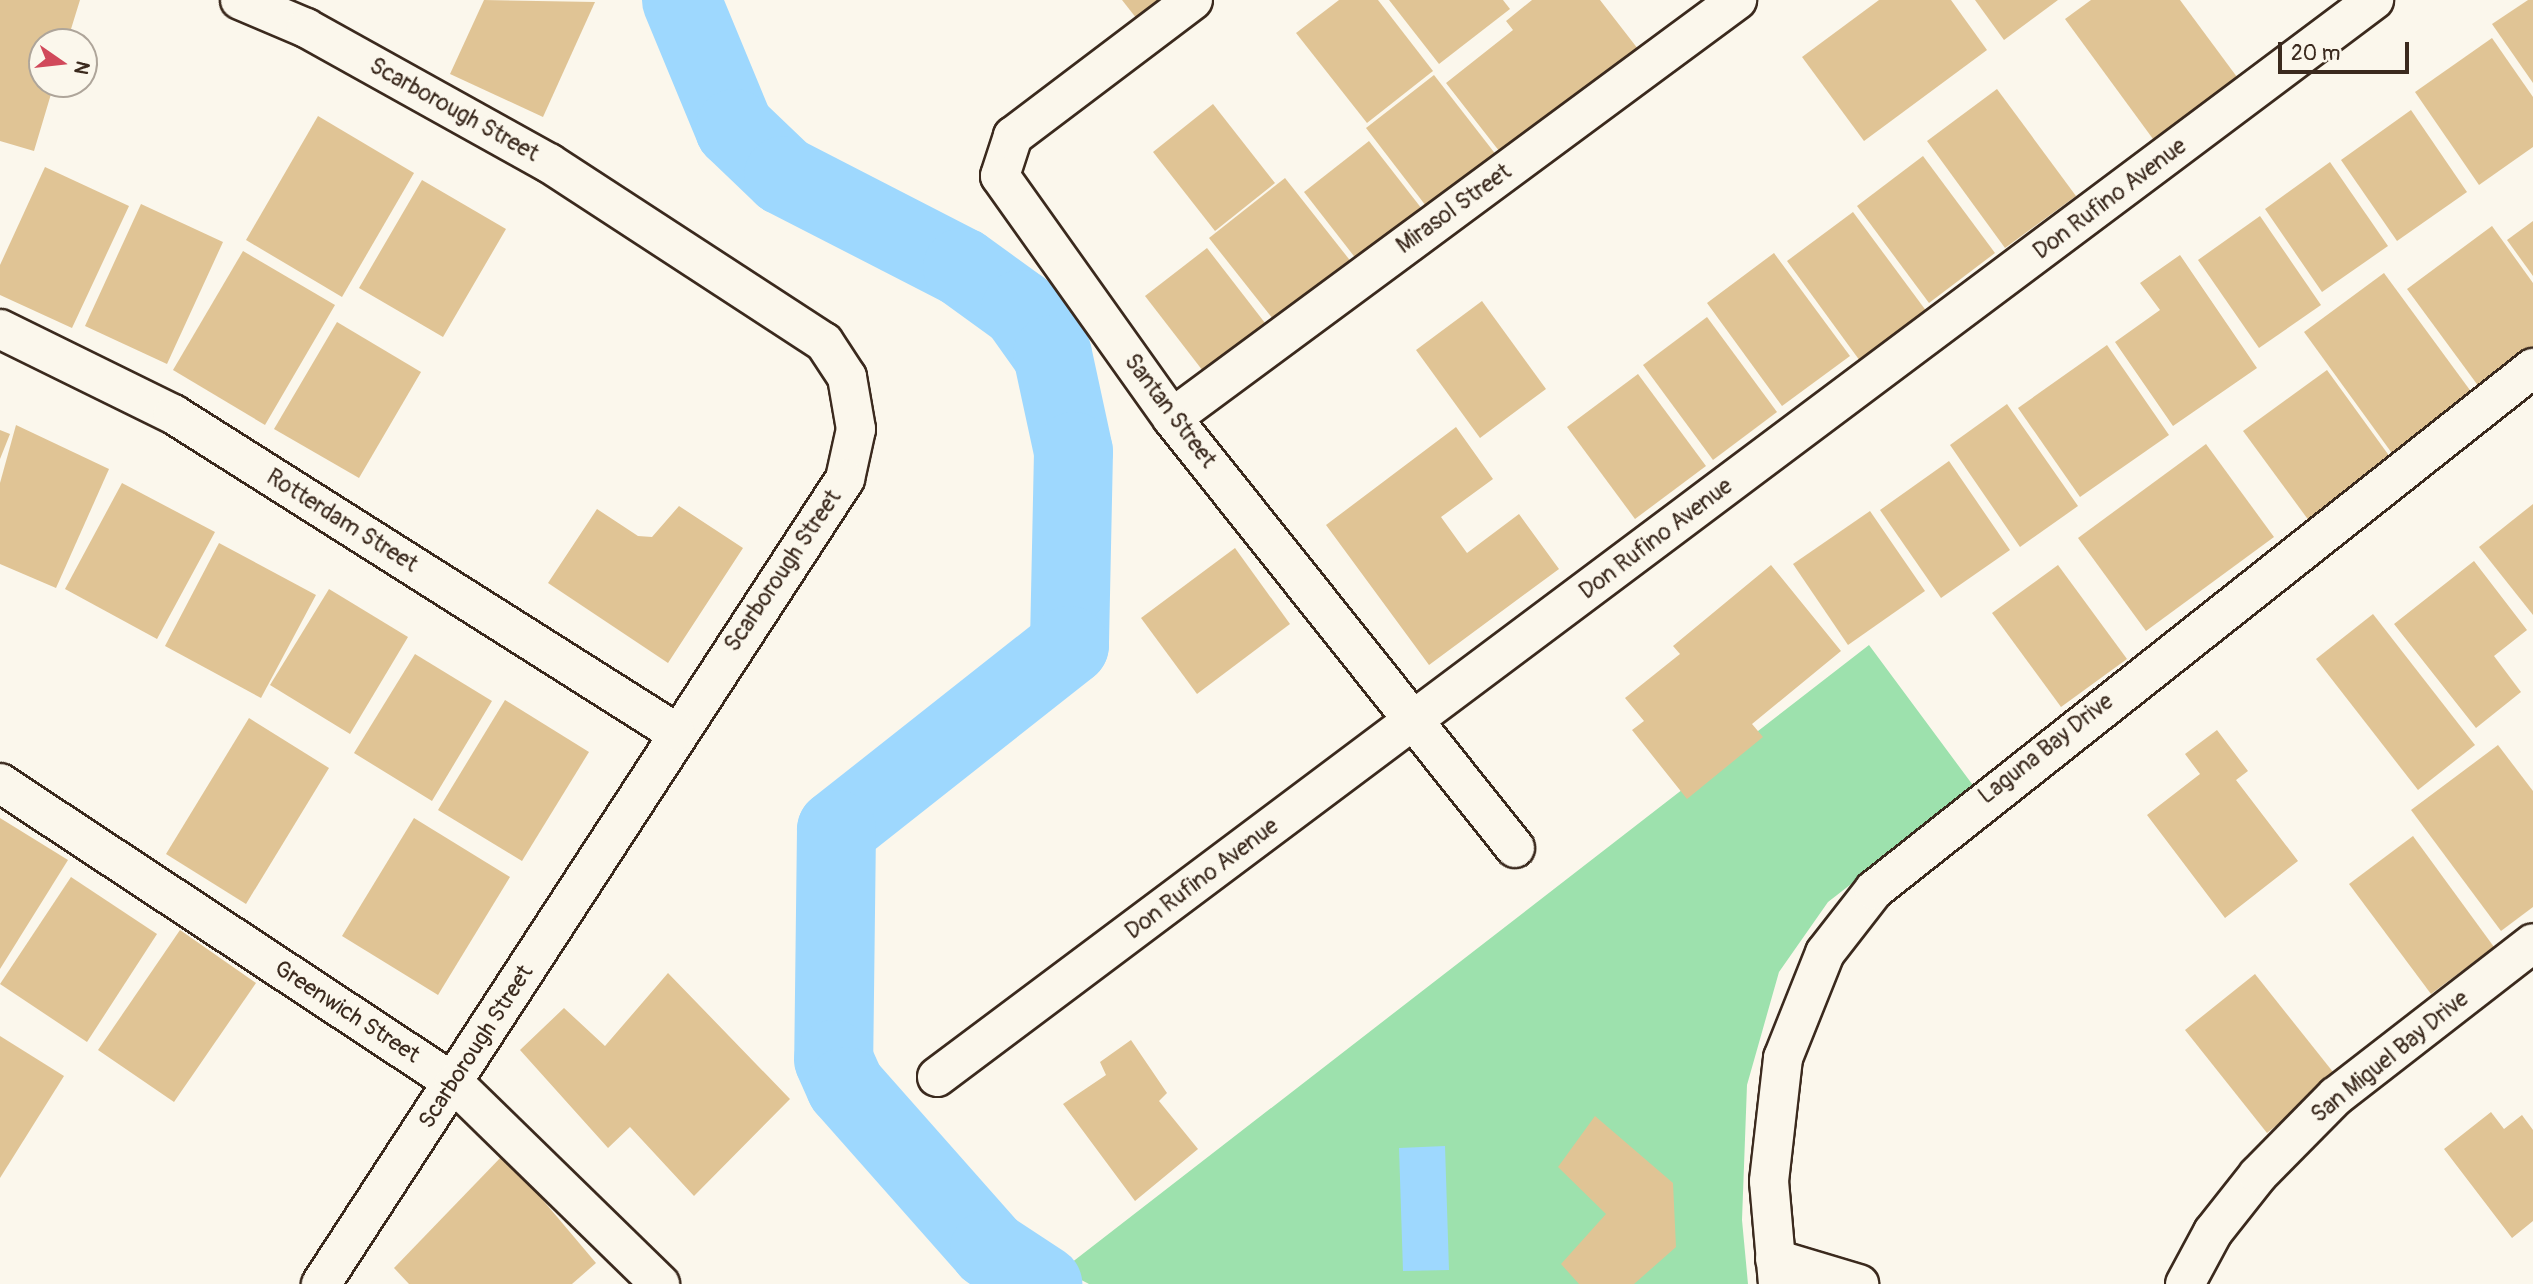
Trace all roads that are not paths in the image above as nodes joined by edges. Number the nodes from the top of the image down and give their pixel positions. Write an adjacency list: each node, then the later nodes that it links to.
1 (240, 0): 9 (street, Scarborough Street)
2 (1193, 0): 7 (street, Santan Street)
3 (1737, 0): 7 (street, Mirasol Street)
4 (2375, 0): 8 (street, Don Rufino Avenue)
5 (0, 329): 9 (street, Rotterdam Street)
6 (2533, 368): 15 (street, Laguna Bay Drive)
7 (1172, 418): 8 (street, Santan Street)
8 (1413, 721): 11 (street, Santan Street); 13 (street, Don Rufino Avenue)
9 (675, 732): 14 (street, Scarborough Street)
10 (0, 783): 14 (street, Greenwich Street)
11 (1515, 848)
12 (2533, 943): 19 (street, San Miguel Bay Drive)
13 (937, 1077)
14 (454, 1083): 16 (street, Scarborough Street); 17 (street, Greenwich Street)
15 (1777, 1271): 18 (street)
16 (321, 1284)
17 (660, 1284)
18 (1859, 1284)
19 (2185, 1284)

